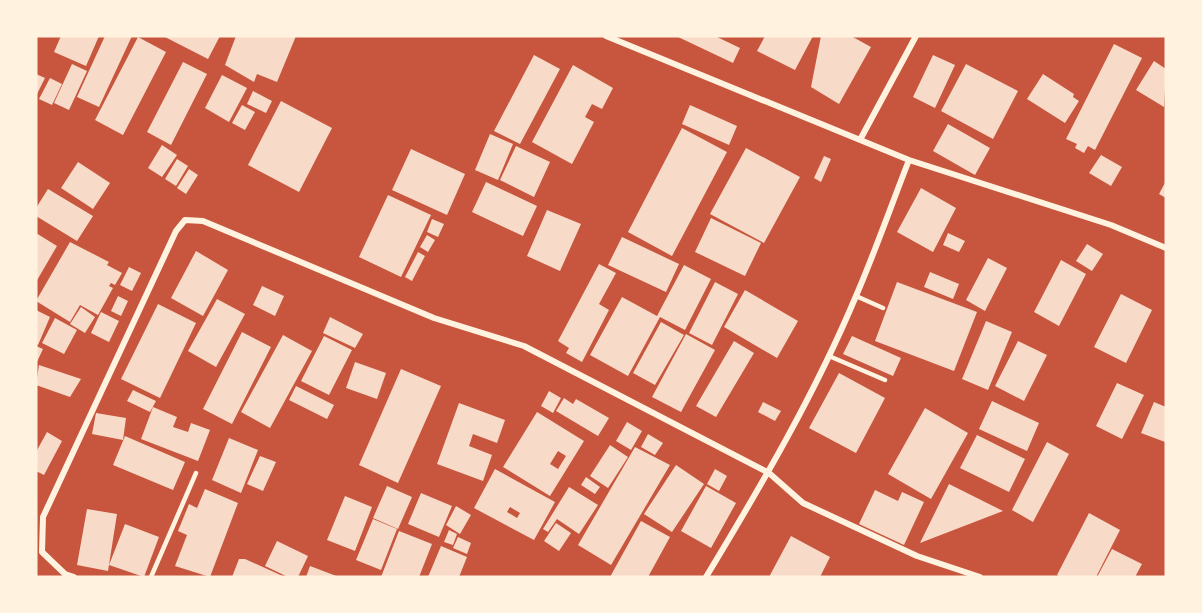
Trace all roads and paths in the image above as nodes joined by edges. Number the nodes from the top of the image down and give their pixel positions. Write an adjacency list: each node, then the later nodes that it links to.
1 (606, 36): 3 (street)
2 (916, 36): 4 (street)
3 (615, 38): 4 (street)
4 (861, 138): 5 (street)
5 (909, 160): 6 (street); 7 (street)
6 (1166, 248)
7 (856, 296): 8 (lane); 9 (street)
8 (883, 308)
9 (829, 356): 10 (lane); 12 (street)
10 (885, 380)
11 (196, 473): 14 (lane)
12 (769, 473): 13 (street); 15 (street); 16 (street)
13 (74, 577)
14 (151, 577)
15 (706, 577)
16 (980, 577)

